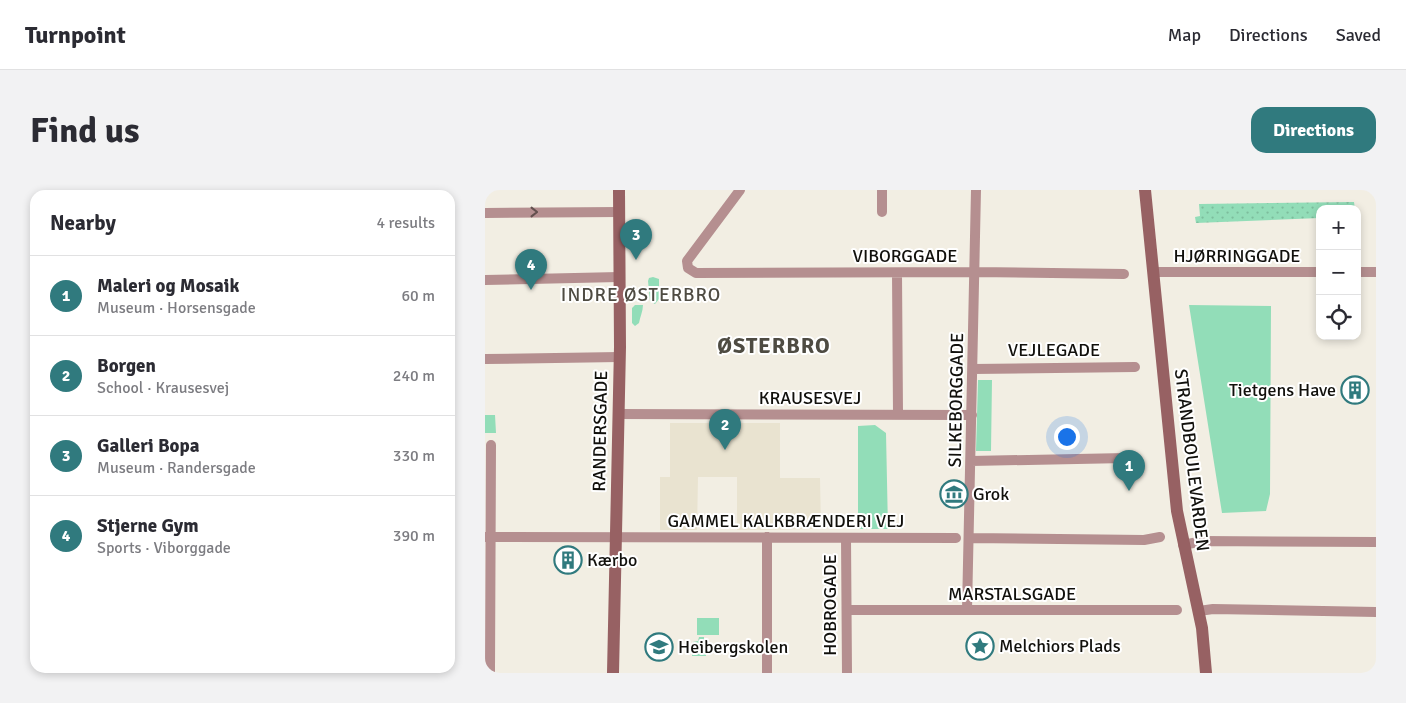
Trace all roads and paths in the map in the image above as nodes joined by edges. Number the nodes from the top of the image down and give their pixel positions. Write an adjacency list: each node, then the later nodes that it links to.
1 (619, 190): 7 (street, RANDERSGADE)
2 (740, 190): 14 (street, VIBORGGADE)
3 (882, 190): 8 (street)
4 (976, 190): 9 (street, SILKEBORGGADE)
5 (1145, 190): 10 (street, STRANDBOULEVARDEN)
6 (485, 212): 7 (street, one-way to 7)
7 (619, 212): 16 (street, RANDERSGADE)
8 (882, 212)
9 (975, 272): 14 (street, VIBORGGADE); 15 (street, VIBORGGADE); 21 (street, SILKEBORGGADE)
10 (1154, 272): 11 (street, HJØRRINGGADE); 36 (street, STRANDBOULEVARDEN)
11 (1316, 272)
12 (1361, 272): 13 (street)
13 (1376, 272)
14 (897, 273): 23 (street)
15 (1124, 274)
16 (619, 277): 17 (street); 18 (street, RANDERSGADE)
17 (485, 280)
18 (619, 357): 19 (street); 22 (street, RANDERSGADE)
19 (485, 359)
20 (1135, 366): 21 (street, VEJLEGADE)
21 (973, 368): 24 (street, SILKEBORGGADE)
22 (618, 414): 23 (street, KRAUSESVEJ); 29 (street, RANDERSGADE)
23 (898, 414): 24 (street, KRAUSESVEJ)
24 (972, 415): 27 (street, SILKEBORGGADE)
25 (491, 445): 28 (street)
26 (1126, 458): 27 (street)
27 (971, 461): 34 (street, SILKEBORGGADE)
28 (488, 537): 29 (street, GAMMEL KALKBRÆNDERI VEJ); 42 (street)
29 (616, 537): 30 (street, GAMMEL KALKBRÆNDERI VEJ); 43 (street, RANDERSGADE)
30 (767, 537): 32 (street, GAMMEL KALKBRÆNDERI VEJ); 44 (street)
31 (1159, 537): 34 (street)
32 (846, 538): 33 (street, GAMMEL KALKBRÆNDERI VEJ); 37 (street, HOBROGADE)
33 (956, 538)
34 (969, 538): 38 (street, SILKEBORGGADE)
35 (1376, 542): 36 (street)
36 (1183, 545): 40 (street, STRANDBOULEVARDEN)
37 (847, 610): 38 (street, MARSTALSGADE); 45 (street, HOBROGADE)
38 (967, 610): 39 (street, MARSTALSGADE)
39 (1177, 610)
40 (1199, 611): 41 (street); 46 (street, STRANDBOULEVARDEN)
41 (1376, 612)
42 (488, 669)
43 (613, 673)
44 (767, 673)
45 (847, 673)
46 (1206, 673)

